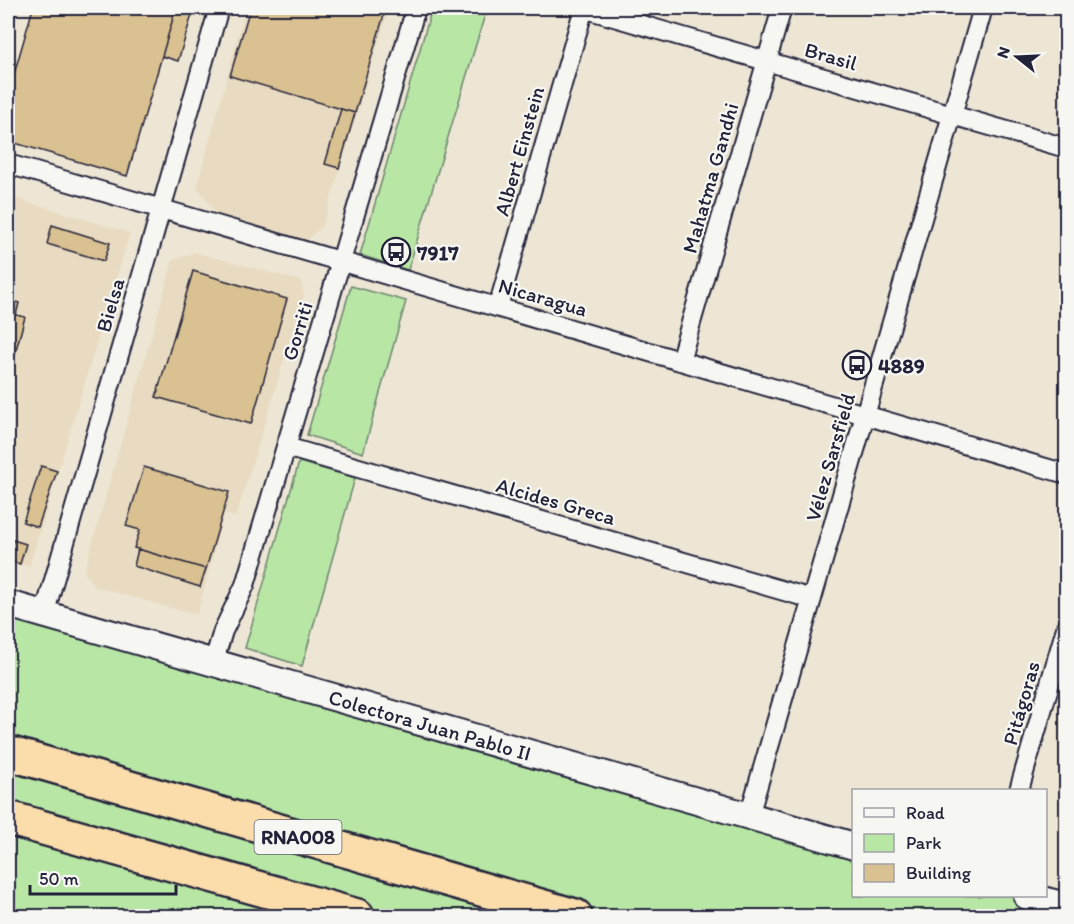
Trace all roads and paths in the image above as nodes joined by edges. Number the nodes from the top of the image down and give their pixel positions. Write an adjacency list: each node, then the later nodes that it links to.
1 (219, 8): 10 (street, Bielsa)
2 (416, 8): 11 (street, Gorriti)
3 (584, 8): 6 (street, Brasil); 12 (street, Albert Einstein)
4 (782, 8): 6 (street, Mahatma Gandhi)
5 (983, 8): 7 (street, Vélez Sarsfield)
6 (767, 61): 7 (street, Brasil); 13 (street, Mahatma Gandhi)
7 (952, 115): 8 (street, Brasil); 14 (street, Vélez Sarsfield)
8 (1066, 148)
9 (8, 164): 10 (street, Nicaragua)
10 (161, 208): 11 (street, Nicaragua); 19 (street, Bielsa)
11 (342, 262): 12 (street, Nicaragua); 15 (street, Gorriti)
12 (498, 307): 13 (street, Nicaragua)
13 (680, 361): 14 (street, Nicaragua)
14 (866, 415): 16 (street, Nicaragua); 17 (street, Vélez Sarsfield)
15 (286, 447): 17 (street, Alcides Greca); 21 (street, Gorriti)
16 (1066, 474)
17 (812, 599): 24 (street, Vélez Sarsfield)
18 (8, 604): 19 (main road, Colectora Juan Pablo II)
19 (44, 615): 21 (main road, Colectora Juan Pablo II)
20 (1066, 628): 23 (street, Pitágoras)
21 (213, 664): 24 (main road, Colectora Juan Pablo II)
22 (8, 753): 30 (highway, RNA008)
23 (1019, 789)
24 (749, 816): 26 (main road, Colectora Juan Pablo II)
25 (8, 818): 29 (highway)
26 (852, 845)
27 (1031, 897): 28 (main road)
28 (1066, 906)
29 (357, 916)
30 (575, 916)

